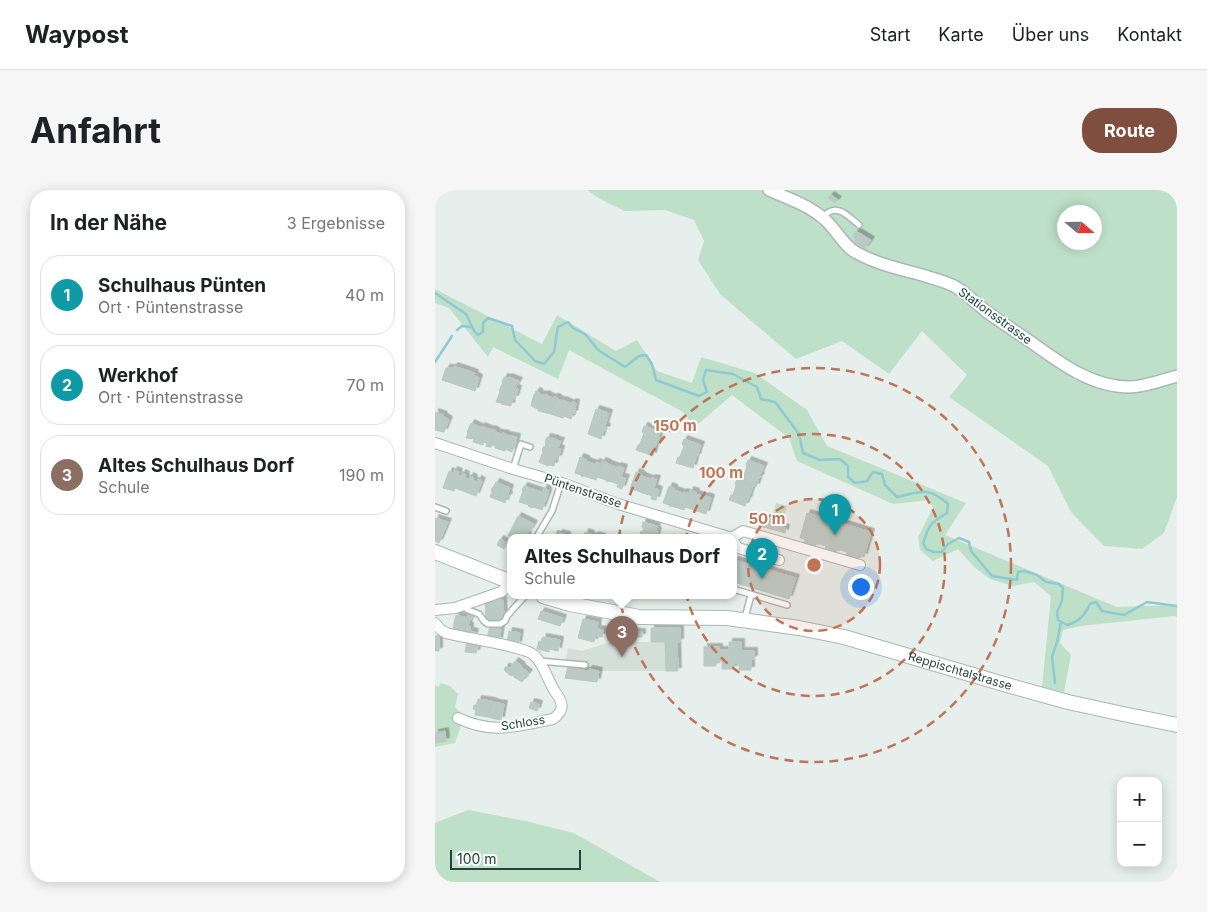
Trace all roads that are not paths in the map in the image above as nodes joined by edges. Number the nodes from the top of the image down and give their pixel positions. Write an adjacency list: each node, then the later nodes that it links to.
1 (769, 190): 2 (street, Stationsstrasse)
2 (823, 217): 3 (lane); 4 (street, Stationsstrasse)
3 (859, 224)
4 (1177, 376)
5 (435, 443): 7 (street, Püntenstrasse)
6 (530, 447): 7 (lane)
7 (513, 469): 8 (street, Püntenstrasse)
8 (562, 483): 11 (lane); 12 (street, Püntenstrasse)
9 (435, 507): 10 (lane)
10 (446, 511)
11 (538, 534)
12 (716, 534)
13 (737, 535): 17 (street, Püntenstrasse)
14 (737, 546): 16 (street, Püntenstrasse)
15 (435, 552): 18 (main road)
16 (779, 560)
17 (860, 565)
18 (507, 581)
19 (507, 586): 24 (street)
20 (737, 591): 21 (lane)
21 (751, 595): 25 (lane); 27 (lane)
22 (522, 599): 24 (lane)
23 (553, 599): 27 (main road, Reppischtalstrasse)
24 (463, 606): 26 (street)
25 (787, 606)
26 (435, 610)
27 (745, 620): 32 (main road, Reppischtalstrasse)
28 (435, 623): 29 (street)
29 (539, 661): 30 (lane); 31 (street, Schloss)
30 (585, 665)
31 (458, 718)
32 (1177, 725)

